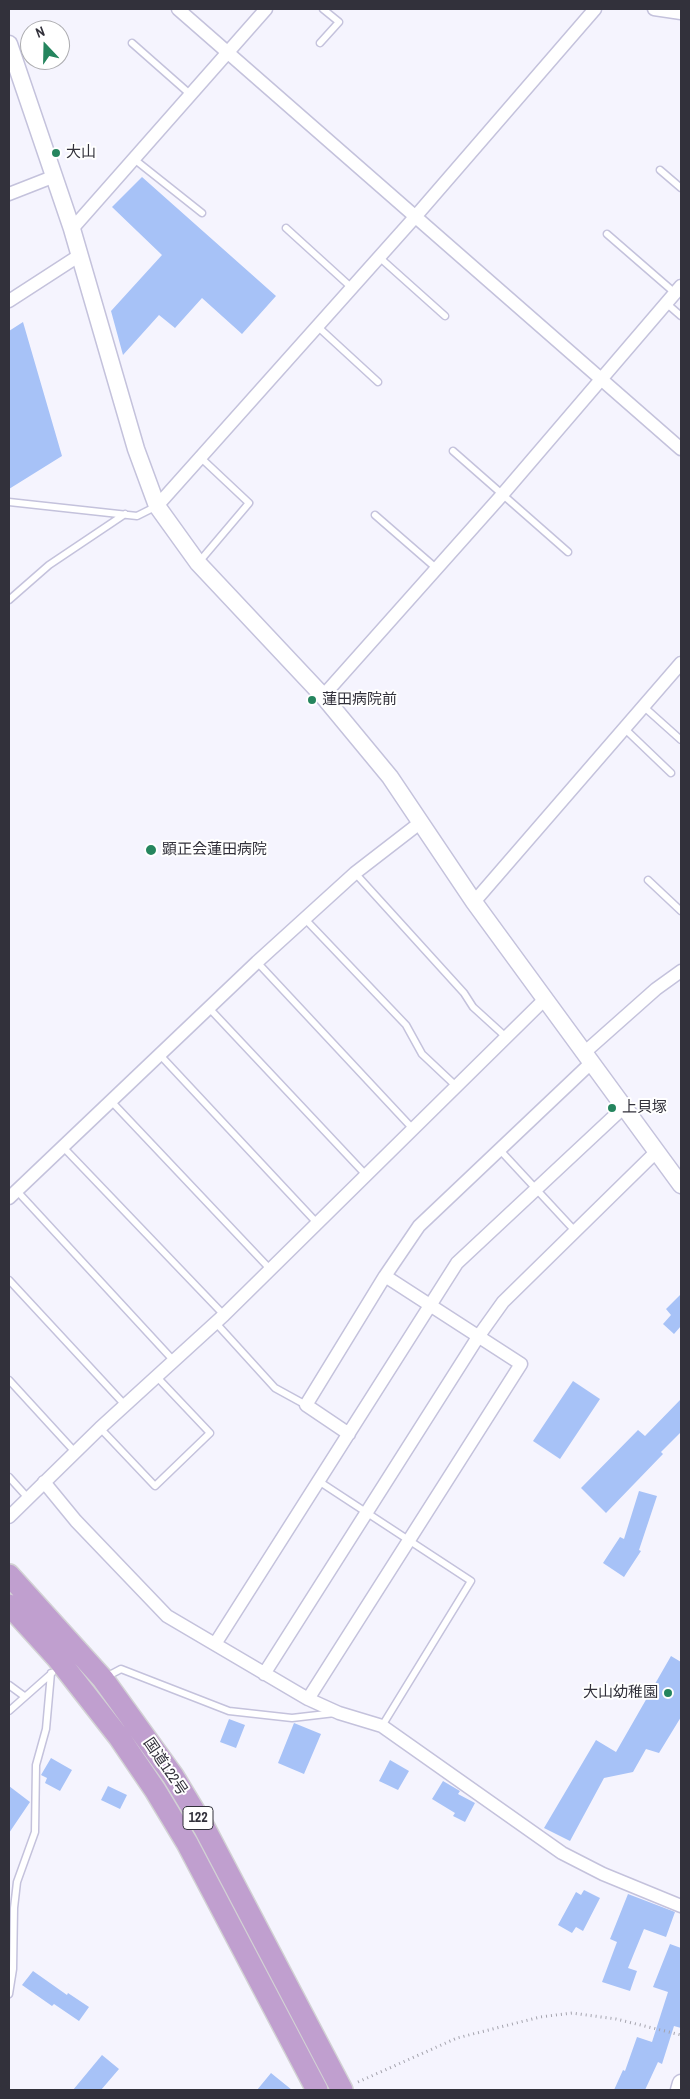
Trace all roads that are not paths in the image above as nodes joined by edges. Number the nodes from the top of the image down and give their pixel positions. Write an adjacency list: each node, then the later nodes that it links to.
1 (178, 9): 10 (street)
2 (264, 9): 10 (street)
3 (322, 9): 8 (lane)
4 (595, 9): 18 (street)
5 (654, 9): 6 (street)
6 (681, 12)
7 (132, 43): 11 (lane)
8 (320, 43)
9 (9, 47): 14 (street)
10 (228, 53): 11 (street); 18 (street)
11 (191, 95): 12 (street)
12 (134, 159): 17 (lane); 20 (street)
13 (660, 170): 15 (lane)
14 (55, 176): 16 (street); 20 (street)
15 (681, 188)
16 (9, 194)
17 (202, 213)
18 (414, 217): 23 (street); 30 (street)
19 (286, 228): 24 (lane)
20 (72, 229): 22 (street)
21 (607, 234): 25 (lane)
22 (80, 255): 26 (street); 37 (street)
23 (379, 257): 24 (street); 27 (lane)
24 (352, 288): 29 (street)
25 (674, 294): 28 (lane); 30 (street)
26 (9, 302)
27 (445, 316)
28 (681, 316)
29 (317, 326): 31 (lane); 34 (street)
30 (600, 378): 32 (street); 35 (street)
31 (378, 382)
32 (681, 449)
33 (453, 451): 35 (lane)
34 (200, 457): 37 (street); 41 (lane)
35 (502, 495): 40 (lane); 42 (street)
36 (9, 502): 38 (lane)
37 (157, 506): 38 (lane); 41 (street)
38 (124, 514): 43 (lane)
39 (375, 515): 42 (lane)
40 (568, 552)
41 (198, 563): 45 (street)
42 (436, 568): 45 (street)
43 (9, 600)
44 (681, 663): 46 (street)
45 (323, 696): 50 (street)
46 (644, 706): 47 (street); 48 (lane)
47 (624, 728): 49 (lane); 53 (street)
48 (681, 740)
49 (671, 774)
50 (421, 822): 51 (street); 53 (street)
51 (355, 873): 55 (street); 60 (lane)
52 (648, 880): 54 (lane)
53 (474, 902): 58 (street)
54 (681, 911)
55 (305, 919): 56 (street); 63 (lane)
56 (257, 962): 59 (street); 66 (lane)
57 (681, 971): 62 (street)
58 (546, 998): 60 (street); 62 (street)
59 (209, 1008): 61 (street); 70 (lane)
60 (506, 1037): 63 (street)
61 (160, 1055): 64 (street); 74 (lane)
62 (589, 1057): 65 (street); 68 (street)
63 (456, 1086): 66 (street)
64 (112, 1101): 67 (street); 76 (lane)
65 (624, 1107): 69 (street); 72 (street)
66 (413, 1129): 70 (street)
67 (63, 1147): 73 (street); 80 (lane)
68 (499, 1149): 72 (lane); 77 (street)
69 (657, 1151): 71 (street); 75 (street)
70 (366, 1175): 74 (street)
71 (681, 1185)
72 (537, 1189): 75 (lane); 79 (street)
73 (13, 1195): 82 (lane)
74 (317, 1223): 76 (street)
75 (575, 1231): 81 (street)
76 (270, 1269): 80 (street)
77 (385, 1276): 79 (street); 86 (street)
78 (9, 1280): 85 (lane)
79 (431, 1306): 81 (street); 88 (street)
80 (219, 1318): 82 (street); 86 (lane)
81 (478, 1337): 94 (street); 96 (street)
82 (173, 1360): 83 (street)
83 (156, 1376): 85 (street); 87 (lane)
84 (9, 1380): 89 (lane)
85 (125, 1405): 87 (street)
86 (306, 1405): 88 (street)
87 (100, 1428): 89 (street)
88 (349, 1434): 92 (street)
89 (75, 1452): 91 (street)
90 (9, 1477): 93 (lane)
91 (44, 1482): 93 (street); 99 (street)
92 (320, 1482): 94 (lane); 99 (street)
93 (28, 1498): 95 (street)
94 (367, 1512): 96 (lane); 101 (street)
95 (9, 1517)
96 (409, 1540): 105 (street); 108 (lane)
97 (9, 1575): 102 (highway, 国道122号 / 122)
98 (9, 1605): 100 (highway, 国道122号 / 122)
99 (215, 1644): 101 (street)
100 (57, 1669): 104 (lane); 110 (lane); 112 (highway, 国道122号 / 122)
101 (264, 1674): 105 (street)
102 (103, 1679): 107 (lane); 113 (highway, 国道122号 / 122)
103 (9, 1685): 104 (lane)
104 (24, 1696): 106 (lane)
105 (308, 1699): 107 (street)
106 (9, 1711)
107 (339, 1713): 108 (street)
108 (382, 1726): 109 (street)
109 (681, 1906)
110 (9, 1994)
111 (681, 2083): 114 (street)
112 (317, 2090)
113 (342, 2090)
114 (679, 2090)

